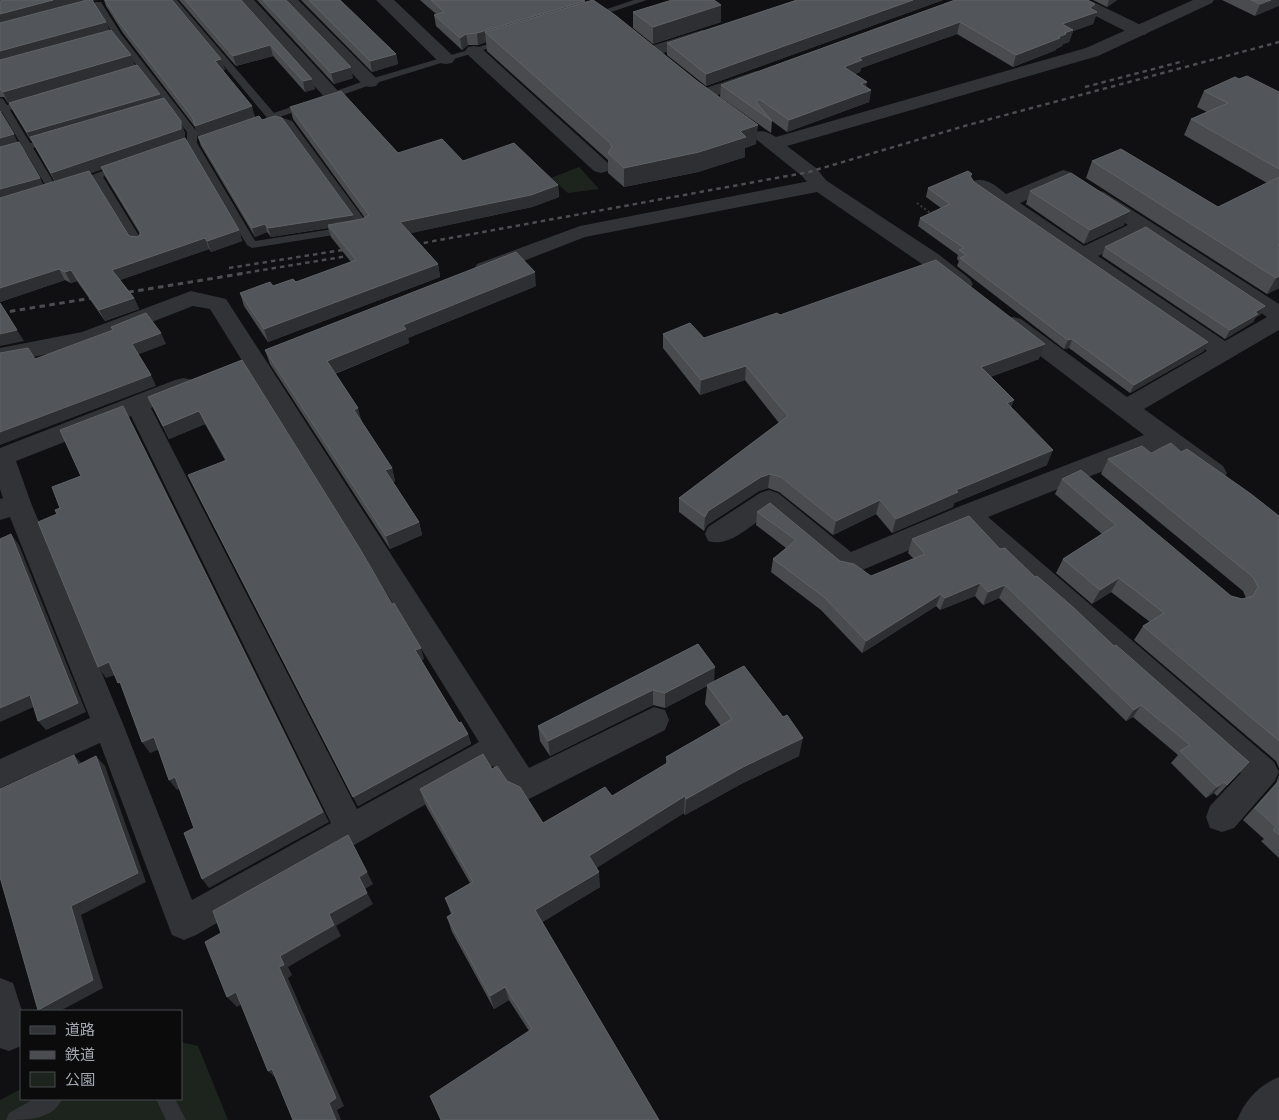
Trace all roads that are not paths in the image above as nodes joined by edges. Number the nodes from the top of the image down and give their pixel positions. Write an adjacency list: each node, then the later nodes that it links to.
1 (173, 0): 26 (lane)
2 (245, 0): 22 (street)
3 (289, 0): 19 (street)
4 (384, 0): 16 (street)
5 (585, 0): 11 (street)
6 (643, 0): 11 (lane)
7 (1076, 0): 13 (street)
8 (1206, 0): 13 (street)
9 (98, 4): 26 (lane)
10 (584, 18): 11 (lane)
11 (610, 18)
12 (717, 31): 17 (street)
13 (1139, 31): 29 (street)
14 (511, 40): 15 (lane)
15 (474, 51): 16 (lane); 33 (street)
16 (446, 59): 19 (lane)
17 (666, 64)
18 (768, 71): 21 (street)
19 (370, 82): 22 (lane)
20 (688, 83): 21 (street)
21 (703, 95): 25 (street)
22 (333, 96): 26 (lane)
23 (41, 98): 24 (lane)
24 (2, 106): 30 (lane)
25 (719, 106)
26 (267, 119)
27 (750, 128): 29 (street)
28 (64, 136): 30 (lane)
29 (774, 144): 35 (street)
30 (28, 147): 31 (lane); 34 (lane)
31 (0, 155)
32 (132, 164): 34 (lane)
33 (602, 167)
34 (97, 176): 39 (lane)
35 (820, 185): 41 (street); 42 (street)
36 (980, 185): 37 (street)
37 (1005, 202): 38 (street); 40 (street)
38 (1143, 226): 40 (street); 44 (street)
39 (139, 244)
40 (1082, 255): 46 (street)
41 (466, 276)
42 (977, 296)
43 (1000, 314): 50 (street)
44 (1279, 314)
45 (1279, 320): 46 (street)
46 (1224, 352): 50 (street)
47 (0, 356): 60 (street)
48 (208, 377): 49 (street)
49 (137, 404): 55 (street); 63 (street)
50 (1125, 409): 51 (street)
51 (1163, 436): 52 (street); 53 (street)
52 (1077, 471): 54 (street); 56 (street)
53 (1233, 486)
54 (1100, 490)
55 (9, 506): 59 (street)
56 (967, 514): 57 (street); 62 (street)
57 (718, 534)
58 (654, 720): 60 (street)
59 (108, 724): 61 (street); 63 (street)
60 (499, 747): 63 (street)
61 (0, 774)
62 (1222, 817)
63 (351, 830)
64 (0, 996): 65 (street)
65 (9, 1033)
66 (1279, 1096): 71 (street)
67 (50, 1100): 69 (lane)
68 (166, 1100): 70 (lane)
69 (16, 1120)
70 (176, 1120)
71 (1256, 1120)

